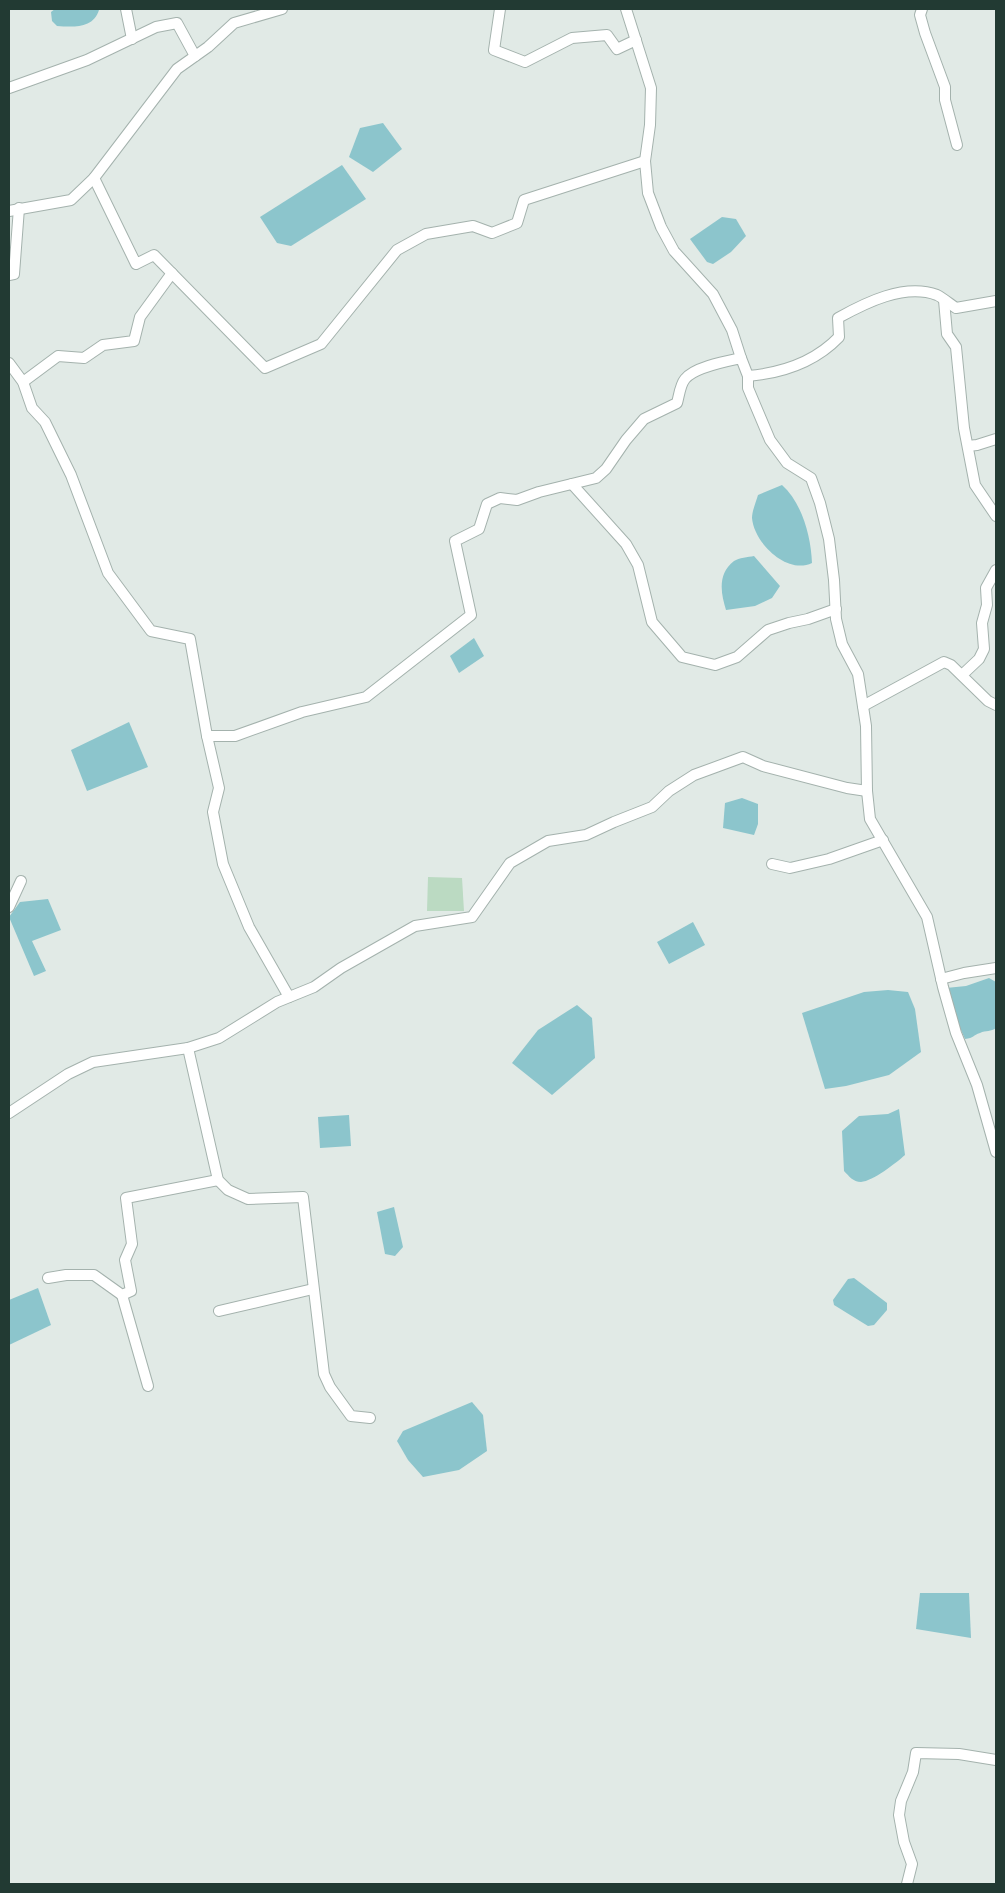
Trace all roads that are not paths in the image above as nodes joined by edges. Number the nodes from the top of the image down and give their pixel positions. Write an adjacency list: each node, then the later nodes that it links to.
1 (126, 9): 6 (street)
2 (282, 9): 8 (street)
3 (500, 9): 7 (street)
4 (626, 9): 7 (street)
5 (922, 9): 10 (street)
6 (132, 39): 8 (street); 9 (street)
7 (636, 40): 11 (street)
8 (195, 56): 12 (street)
9 (9, 88)
10 (957, 145)
11 (644, 161): 14 (street); 18 (street)
12 (94, 178): 13 (street); 14 (street)
13 (14, 210): 15 (street)
14 (172, 273): 21 (street)
15 (9, 275)
16 (944, 300): 17 (street); 20 (street); 23 (street)
17 (996, 302)
18 (741, 358): 20 (street); 24 (street)
19 (9, 363): 21 (street)
20 (748, 376): 27 (street)
21 (23, 382): 31 (street)
22 (996, 439): 23 (street)
23 (968, 446): 25 (street)
24 (572, 484): 27 (street); 31 (street)
25 (996, 516)
26 (996, 570): 28 (street)
27 (836, 609): 30 (street)
28 (962, 675): 29 (street); 30 (street)
29 (996, 705)
30 (863, 706): 32 (street)
31 (207, 736): 39 (street)
32 (867, 791): 33 (street); 39 (street)
33 (883, 840): 34 (street); 38 (street)
34 (772, 864)
35 (21, 881): 36 (street)
36 (9, 907)
37 (996, 968): 38 (street)
38 (941, 979): 42 (street)
39 (289, 997): 40 (street)
40 (188, 1048): 41 (street); 43 (street)
41 (9, 1113)
42 (996, 1152)
43 (218, 1180): 45 (street); 46 (street)
44 (48, 1278): 46 (street)
45 (313, 1289): 47 (street); 49 (street)
46 (122, 1295): 48 (street)
47 (219, 1311)
48 (148, 1386)
49 (370, 1418)
50 (996, 1760): 51 (street)
51 (907, 1884)

